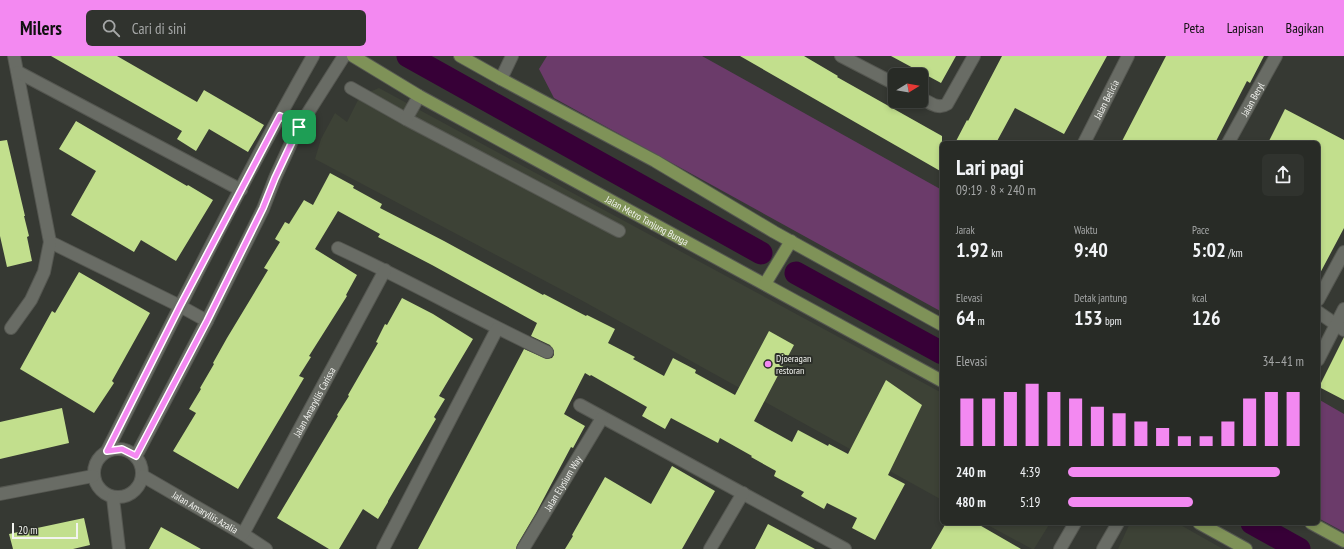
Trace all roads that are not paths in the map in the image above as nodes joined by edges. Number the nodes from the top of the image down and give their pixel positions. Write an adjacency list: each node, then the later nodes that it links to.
1 (14, 56): 11 (street)
2 (313, 56): 17 (street)
3 (344, 56): 19 (street)
4 (354, 56): 15 (main road, Jalan Metro Tanjung Bunga)
5 (460, 56): 12 (main road)
6 (512, 56): 12 (street)
7 (841, 56): 13 (street)
8 (974, 56): 16 (street)
9 (1128, 56): 20 (street, Jalan Belicia)
10 (1276, 56): 21 (street, Jalan Beryl)
11 (18, 72): 22 (street); 25 (street)
12 (501, 79): 24 (main road)
13 (888, 80)
14 (351, 88): 18 (street)
15 (419, 96): 18 (street); 29 (main road, Jalan Metro Tanjung Bunga)
16 (928, 101)
17 (280, 116): 19 (street); 22 (street)
18 (406, 120): 23 (street)
19 (299, 127): 34 (street)
20 (1085, 141)
21 (1229, 141)
22 (241, 190): 31 (street)
23 (619, 231)
24 (791, 241): 29 (main road); 35 (main road)
25 (50, 242): 31 (street); 36 (street)
26 (338, 248): 28 (street)
27 (1344, 252): 30 (street)
28 (385, 270): 38 (street); 55 (street, Jalan Amaryllis Carissa)
29 (765, 284): 41 (main road, Jalan Metro Tanjung Bunga)
30 (1320, 296)
31 (180, 306): 34 (street); 44 (street)
32 (1344, 309): 37 (street)
33 (1320, 313): 37 (street)
34 (207, 321): 45 (street)
35 (940, 324)
36 (11, 328)
37 (1340, 328): 40 (street)
38 (497, 329): 39 (street); 59 (street)
39 (547, 352)
40 (1320, 357)
41 (940, 380)
42 (580, 405): 43 (street)
43 (602, 418): 48 (street); 60 (street, Jalan Elysium Way)
44 (107, 451): 45 (street); 46 (street)
45 (136, 456): 47 (street)
46 (93, 476): 49 (street); 50 (street)
47 (143, 476): 50 (street); 55 (street, Jalan Amaryllis Azalia)
48 (743, 493): 61 (street); 62 (street)
49 (0, 494)
50 (113, 498): 57 (street)
51 (1074, 525): 63 (street)
52 (1117, 525): 64 (street)
53 (1203, 525): 65 (main road)
54 (1315, 525): 56 (main road)
55 (243, 534): 58 (street, Jalan Amaryllis Azalia)
56 (1344, 541)
57 (119, 549)
58 (266, 549)
59 (383, 549)
60 (523, 549)
61 (710, 549)
62 (845, 549)
63 (1060, 549)
64 (1103, 549)
65 (1246, 549)

